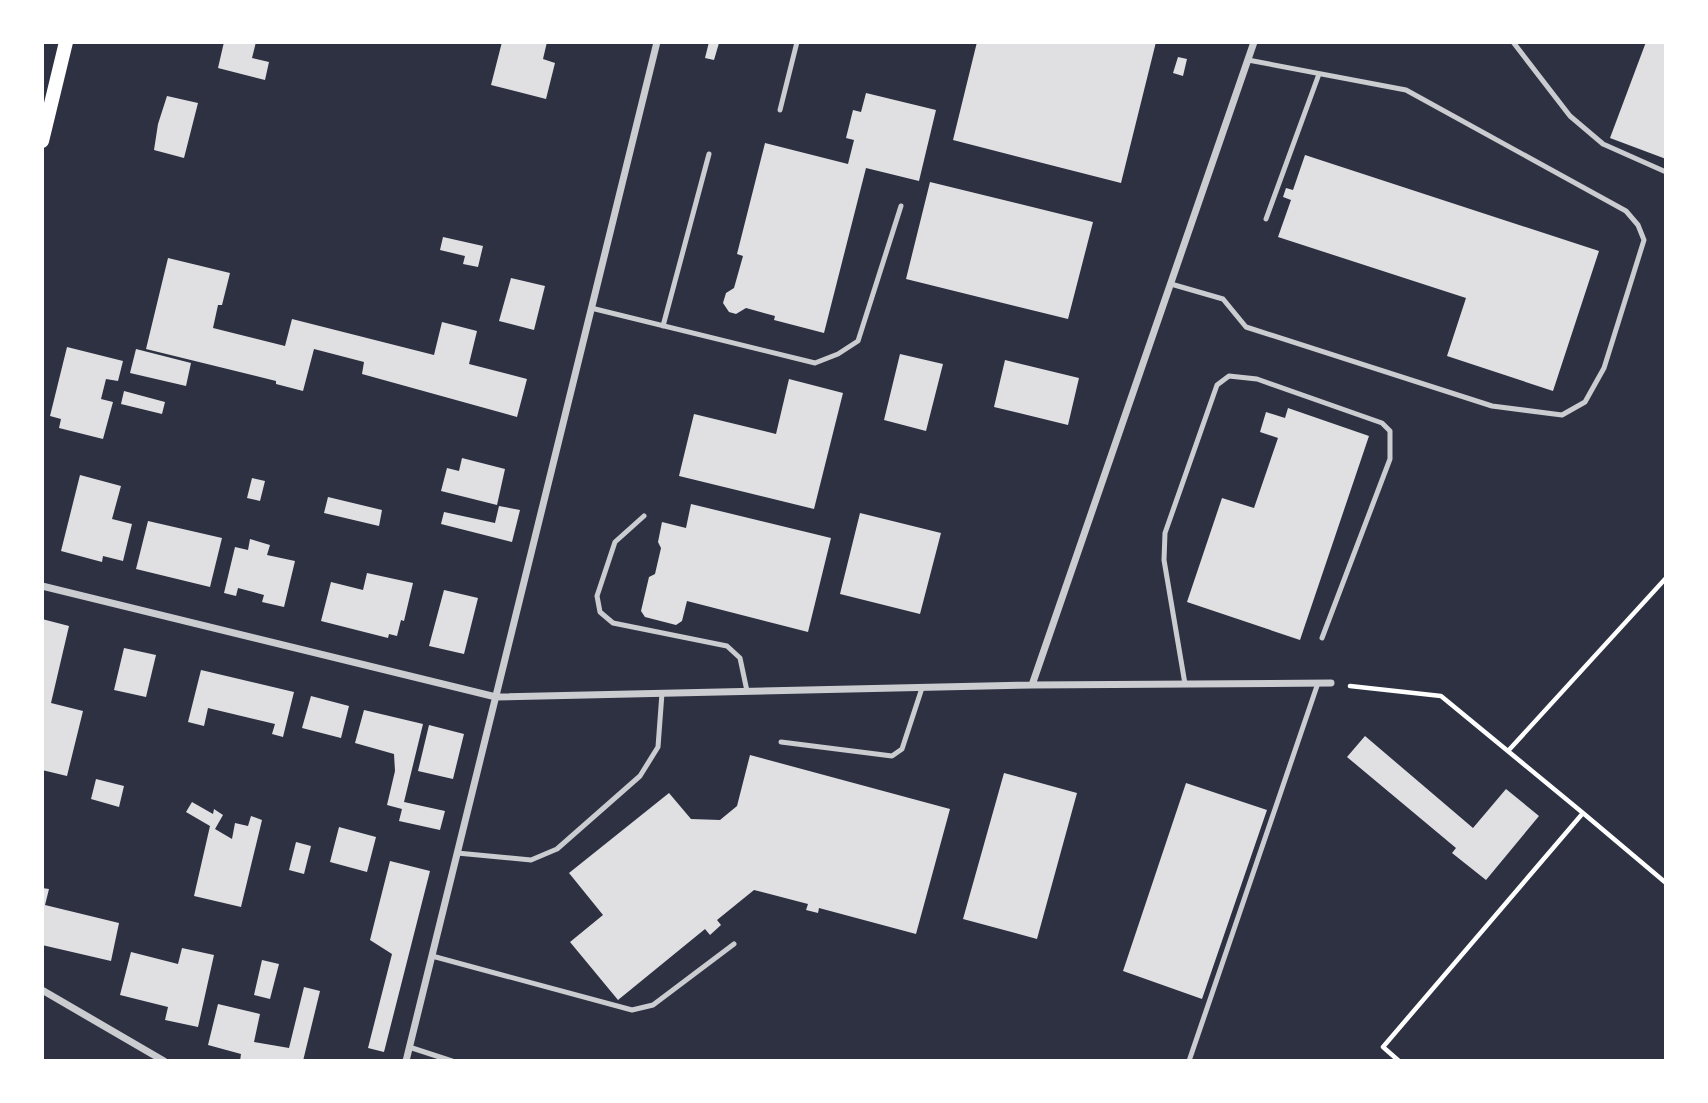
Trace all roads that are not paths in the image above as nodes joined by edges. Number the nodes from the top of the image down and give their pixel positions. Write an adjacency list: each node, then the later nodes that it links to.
1 (66, 42): 9 (main road)
2 (657, 42): 15 (street)
3 (797, 42): 8 (lane)
4 (1254, 42): 6 (street)
5 (1513, 42): 11 (lane)
6 (1248, 60): 7 (lane); 14 (street)
7 (1319, 74): 13 (lane); 14 (lane)
8 (780, 110)
9 (42, 141)
10 (709, 154): 16 (lane)
11 (1666, 172)
12 (901, 206): 16 (lane)
13 (1266, 219)
14 (1171, 284): 23 (street)
15 (591, 308): 16 (lane); 27 (street)
16 (663, 326)
17 (644, 516): 25 (lane)
18 (42, 586): 27 (street)
19 (1322, 638): 22 (lane)
20 (1318, 683): 21 (street); 22 (street); 37 (lane)
21 (1331, 683)
22 (1185, 684): 23 (street)
23 (1032, 685): 24 (street)
24 (922, 688): 25 (street); 28 (lane)
25 (747, 691): 26 (street)
26 (662, 693): 27 (street); 29 (lane)
27 (496, 697): 29 (street)
28 (781, 742)
29 (457, 853): 31 (street)
30 (734, 944): 31 (lane)
31 (432, 956): 33 (street)
32 (42, 990): 34 (street)
33 (409, 1048): 35 (street); 36 (lane)
34 (164, 1061)
35 (406, 1061)
36 (452, 1061)
37 (1189, 1061)

